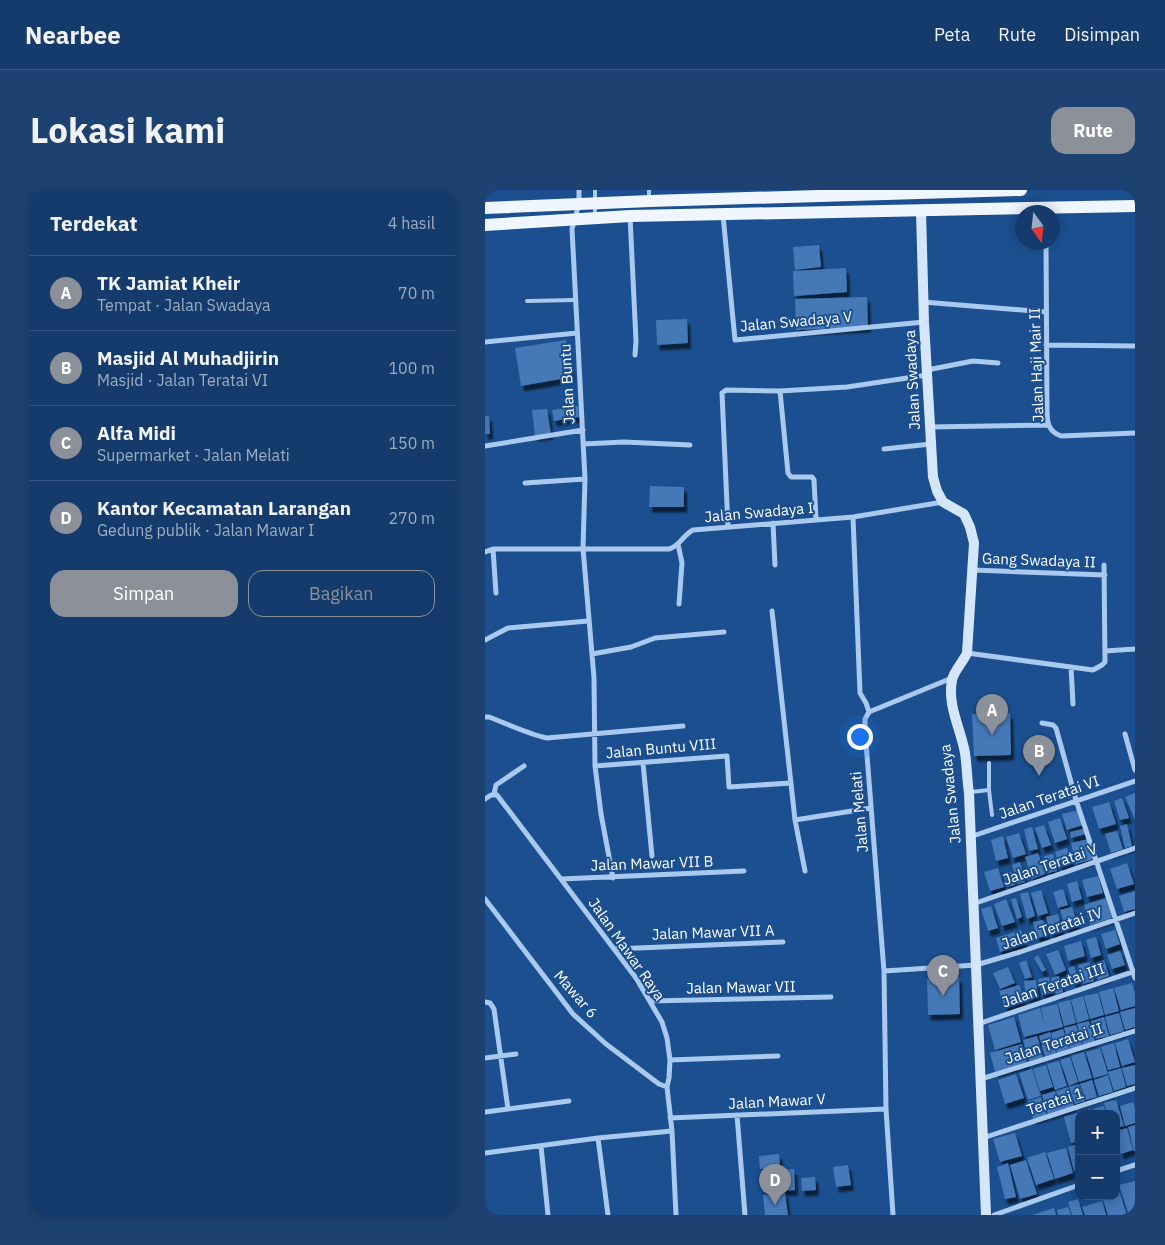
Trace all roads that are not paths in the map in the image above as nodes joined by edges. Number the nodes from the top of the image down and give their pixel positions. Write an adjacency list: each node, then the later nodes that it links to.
1 (579, 190): 8 (street, Jalan Buntu)
2 (1021, 190): 3 (main road)
3 (943, 191): 4 (main road)
4 (883, 192): 5 (main road)
5 (775, 194): 6 (main road)
6 (649, 195): 7 (main road)
7 (595, 196): 8 (main road); 16 (lane)
8 (579, 204): 10 (main road); 17 (street, Jalan Buntu)
9 (1135, 206): 11 (main road)
10 (485, 208)
11 (1060, 209)
12 (1015, 210): 13 (main road)
13 (921, 211): 14 (main road); 22 (street, Jalan Swadaya)
14 (723, 215): 15 (main road); 24 (street, Jalan Swadaya V)
15 (630, 216): 16 (main road); 29 (street)
16 (595, 218): 17 (main road)
17 (575, 219): 18 (main road); 20 (street, Jalan Buntu)
18 (485, 225)
19 (1046, 250): 23 (street, Jalan Haji Mair II)
20 (575, 300): 21 (lane); 25 (street, Jalan Buntu)
21 (527, 301)
22 (923, 302): 23 (street); 24 (street, Jalan Swadaya)
23 (1046, 312): 27 (street, Jalan Haji Mair II)
24 (924, 322): 31 (street, Jalan Swadaya)
25 (577, 332): 26 (street); 35 (street, Jalan Buntu)
26 (485, 342)
27 (1046, 345): 28 (street); 33 (street, Jalan Haji Mair II)
28 (1135, 346)
29 (635, 355)
30 (998, 363): 31 (street)
31 (927, 372): 32 (street); 34 (street, Jalan Swadaya)
32 (779, 391): 46 (street); 48 (street)
33 (1049, 425): 34 (street); 36 (street, Jalan Haji Mair II)
34 (930, 427): 38 (street, Jalan Swadaya)
35 (583, 430): 37 (street, Jalan Buntu); 39 (street)
36 (1135, 433)
37 (583, 444): 40 (street); 42 (street, Jalan Buntu)
38 (931, 444): 41 (street); 44 (street, Jalan Swadaya)
39 (485, 446)
40 (690, 446)
41 (884, 449)
42 (585, 479): 43 (street); 50 (street, Jalan Buntu)
43 (525, 483)
44 (943, 502): 45 (street, Jalan Swadaya I); 55 (street)
45 (853, 517): 46 (street, Jalan Swadaya I); 70 (street)
46 (816, 519): 47 (street, Jalan Swadaya I)
47 (773, 523): 48 (street, Jalan Swadaya I); 53 (street)
48 (728, 527): 49 (street, Jalan Swadaya I)
49 (678, 544): 50 (street, Jalan Swadaya I); 58 (street)
50 (583, 548): 51 (street, Jalan Swadaya I); 60 (street, Jalan Buntu)
51 (493, 549): 52 (street, Jalan Swadaya I); 57 (street)
52 (485, 552)
53 (775, 565)
54 (1104, 565): 56 (street)
55 (973, 570): 56 (street, Gang Swadaya II); 65 (street)
56 (1105, 575): 64 (street)
57 (496, 593)
58 (679, 604)
59 (772, 611): 82 (street)
60 (588, 621): 62 (street); 66 (street, Jalan Buntu)
61 (724, 632): 66 (street)
62 (485, 640)
63 (1135, 649): 64 (street)
64 (1105, 650): 67 (street)
65 (967, 653): 67 (street); 68 (street)
66 (592, 654): 74 (street, Jalan Buntu)
67 (1071, 667): 69 (street)
68 (952, 678): 70 (street); 84 (street, Jalan Swadaya)
69 (1073, 704)
70 (869, 712): 88 (street, Jalan Melati)
71 (485, 717): 74 (street)
72 (1042, 723): 87 (street)
73 (683, 726): 74 (street)
74 (593, 732): 79 (street, Jalan Buntu)
75 (1125, 734): 80 (street)
76 (643, 763): 79 (street, Jalan Buntu VIII); 82 (street, Jalan Buntu VIII); 93 (street)
77 (989, 763): 83 (lane)
78 (524, 766): 85 (street)
79 (595, 766): 97 (street, Jalan Buntu)
80 (1135, 770)
81 (1135, 781): 87 (street, Jalan Teratai VI)
82 (791, 782): 90 (street)
83 (989, 790): 84 (lane); 89 (lane)
84 (969, 793): 91 (street, Jalan Swadaya)
85 (494, 794): 86 (street); 98 (street, Jalan Mawar Raya)
86 (485, 799)
87 (1076, 800): 91 (street, Jalan Teratai VI); 94 (street)
88 (871, 808): 90 (street); 106 (street, Jalan Melati)
89 (992, 815)
90 (795, 820): 95 (street)
91 (970, 836): 100 (street, Jalan Swadaya)
92 (1135, 848): 94 (street, Jalan Teratai V)
93 (652, 856)
94 (1096, 860): 100 (street, Jalan Teratai V); 102 (street)
95 (805, 871)
96 (743, 872): 97 (street, Jalan Mawar VII B)
97 (613, 878): 98 (street, Jalan Mawar VII B)
98 (561, 879): 104 (street, Jalan Mawar Raya)
99 (485, 899): 120 (street, Mawar 6)
100 (973, 904): 105 (street, Jalan Swadaya)
101 (1135, 913): 102 (street, Jalan Teratai IV)
102 (1116, 920): 105 (street, Jalan Teratai IV); 107 (street)
103 (783, 942): 104 (street, Jalan Mawar VII A)
104 (614, 949): 110 (street, Jalan Mawar Raya)
105 (976, 965): 106 (street); 112 (street, Jalan Swadaya)
106 (884, 971): 124 (street, Jalan Melati)
107 (1134, 971): 108 (street); 112 (street, Jalan Teratai III)
108 (1135, 978)
109 (831, 997): 110 (street, Jalan Mawar VII)
110 (650, 1001): 118 (street, Jalan Mawar Raya)
111 (485, 1002): 115 (street)
112 (978, 1024): 119 (street, Jalan Swadaya)
113 (1135, 1031): 119 (street, Jalan Teratai II)
114 (516, 1054): 115 (street)
115 (501, 1056): 117 (street); 123 (street)
116 (778, 1056): 118 (street)
117 (485, 1058)
118 (670, 1060): 120 (street, Jalan Mawar Raya)
119 (981, 1079): 130 (street, Jalan Swadaya)
120 (667, 1087): 127 (street, Jalan Mawar Raya)
121 (1135, 1088): 130 (street, Teratai 1)
122 (569, 1100): 123 (street)
123 (508, 1109): 125 (street)
124 (886, 1109): 126 (street, Jalan Mawar V); 140 (street, Jalan Melati)
125 (485, 1112)
126 (737, 1115): 127 (street, Jalan Mawar V); 139 (street)
127 (670, 1118): 128 (street, Jalan Mawar Raya)
128 (672, 1131): 129 (street); 138 (street, Jalan Mawar Raya)
129 (598, 1138): 131 (street); 137 (street)
130 (983, 1138): 141 (street, Jalan Swadaya)
131 (541, 1146): 132 (street); 136 (street)
132 (485, 1153)
133 (1135, 1165): 134 (street)
134 (1120, 1171)
135 (1075, 1186): 142 (street)
136 (548, 1215)
137 (608, 1215)
138 (676, 1215)
139 (745, 1215)
140 (893, 1215)
141 (986, 1215)
142 (994, 1215)

